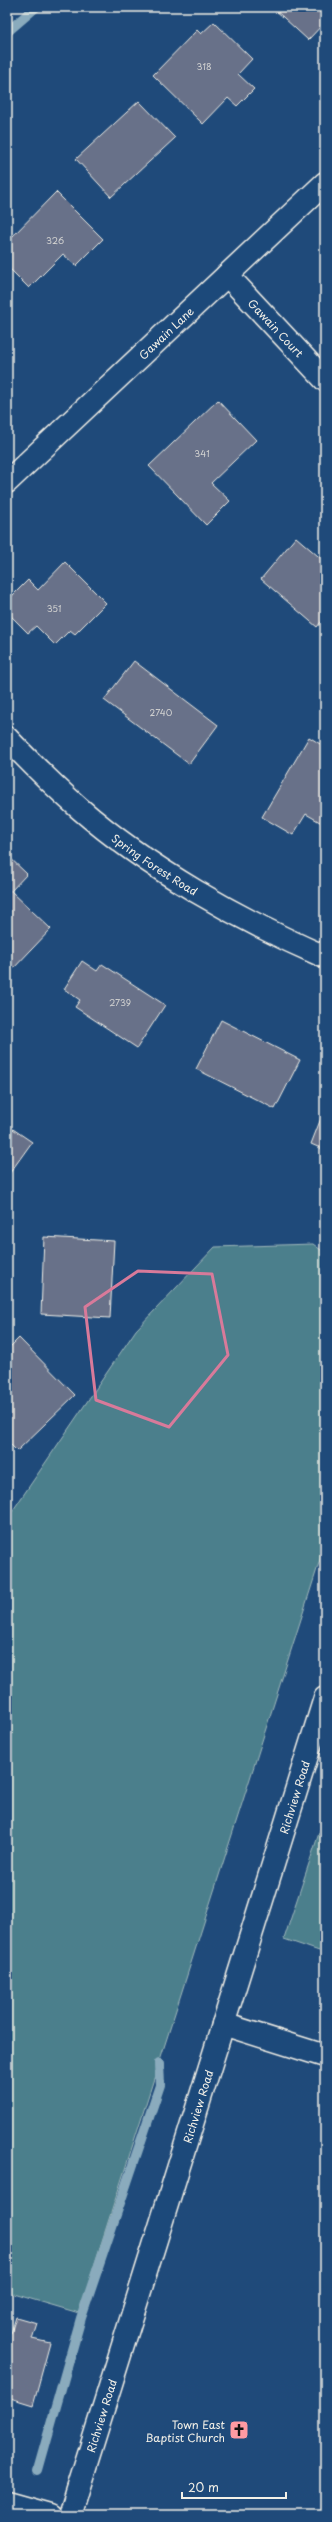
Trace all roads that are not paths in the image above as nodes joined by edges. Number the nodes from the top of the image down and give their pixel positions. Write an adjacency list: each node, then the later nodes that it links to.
1 (325, 183): 2 (street, Gawain Lane)
2 (227, 275): 3 (street, Gawain Court); 4 (street, Gawain Lane)
3 (325, 380)
4 (7, 482)
5 (8, 742): 6 (street, Spring Forest Road)
6 (325, 956)
7 (325, 1698): 8 (street, Richview Road)
8 (223, 2024): 9 (street); 12 (street, Richview Road)
9 (325, 2056)
10 (7, 2502): 11 (street)
11 (50, 2515)
12 (70, 2515)

